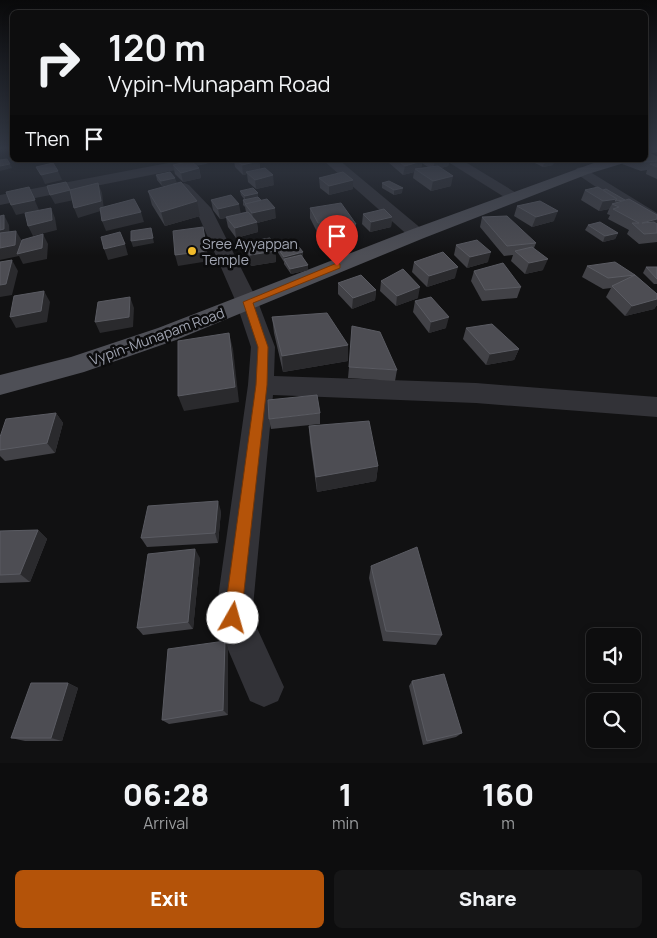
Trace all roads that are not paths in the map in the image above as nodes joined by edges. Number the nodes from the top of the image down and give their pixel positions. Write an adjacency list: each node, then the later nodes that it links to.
1 (76, 185): 8 (street)
2 (359, 185): 10 (street)
3 (494, 185): 7 (street)
4 (547, 185): 7 (main road, Vypin-Munapam Road)
5 (602, 185): 9 (street)
6 (184, 188): 11 (street)
7 (515, 197): 10 (main road, Vypin-Munapam Road)
8 (0, 199)
9 (657, 222)
10 (417, 234): 11 (main road, Vypin-Munapam Road)
11 (248, 302): 12 (main road, Vypin-Munapam Road); 13 (street)
12 (0, 384)
13 (261, 385): 14 (street); 15 (street)
14 (657, 407)
15 (264, 687)

